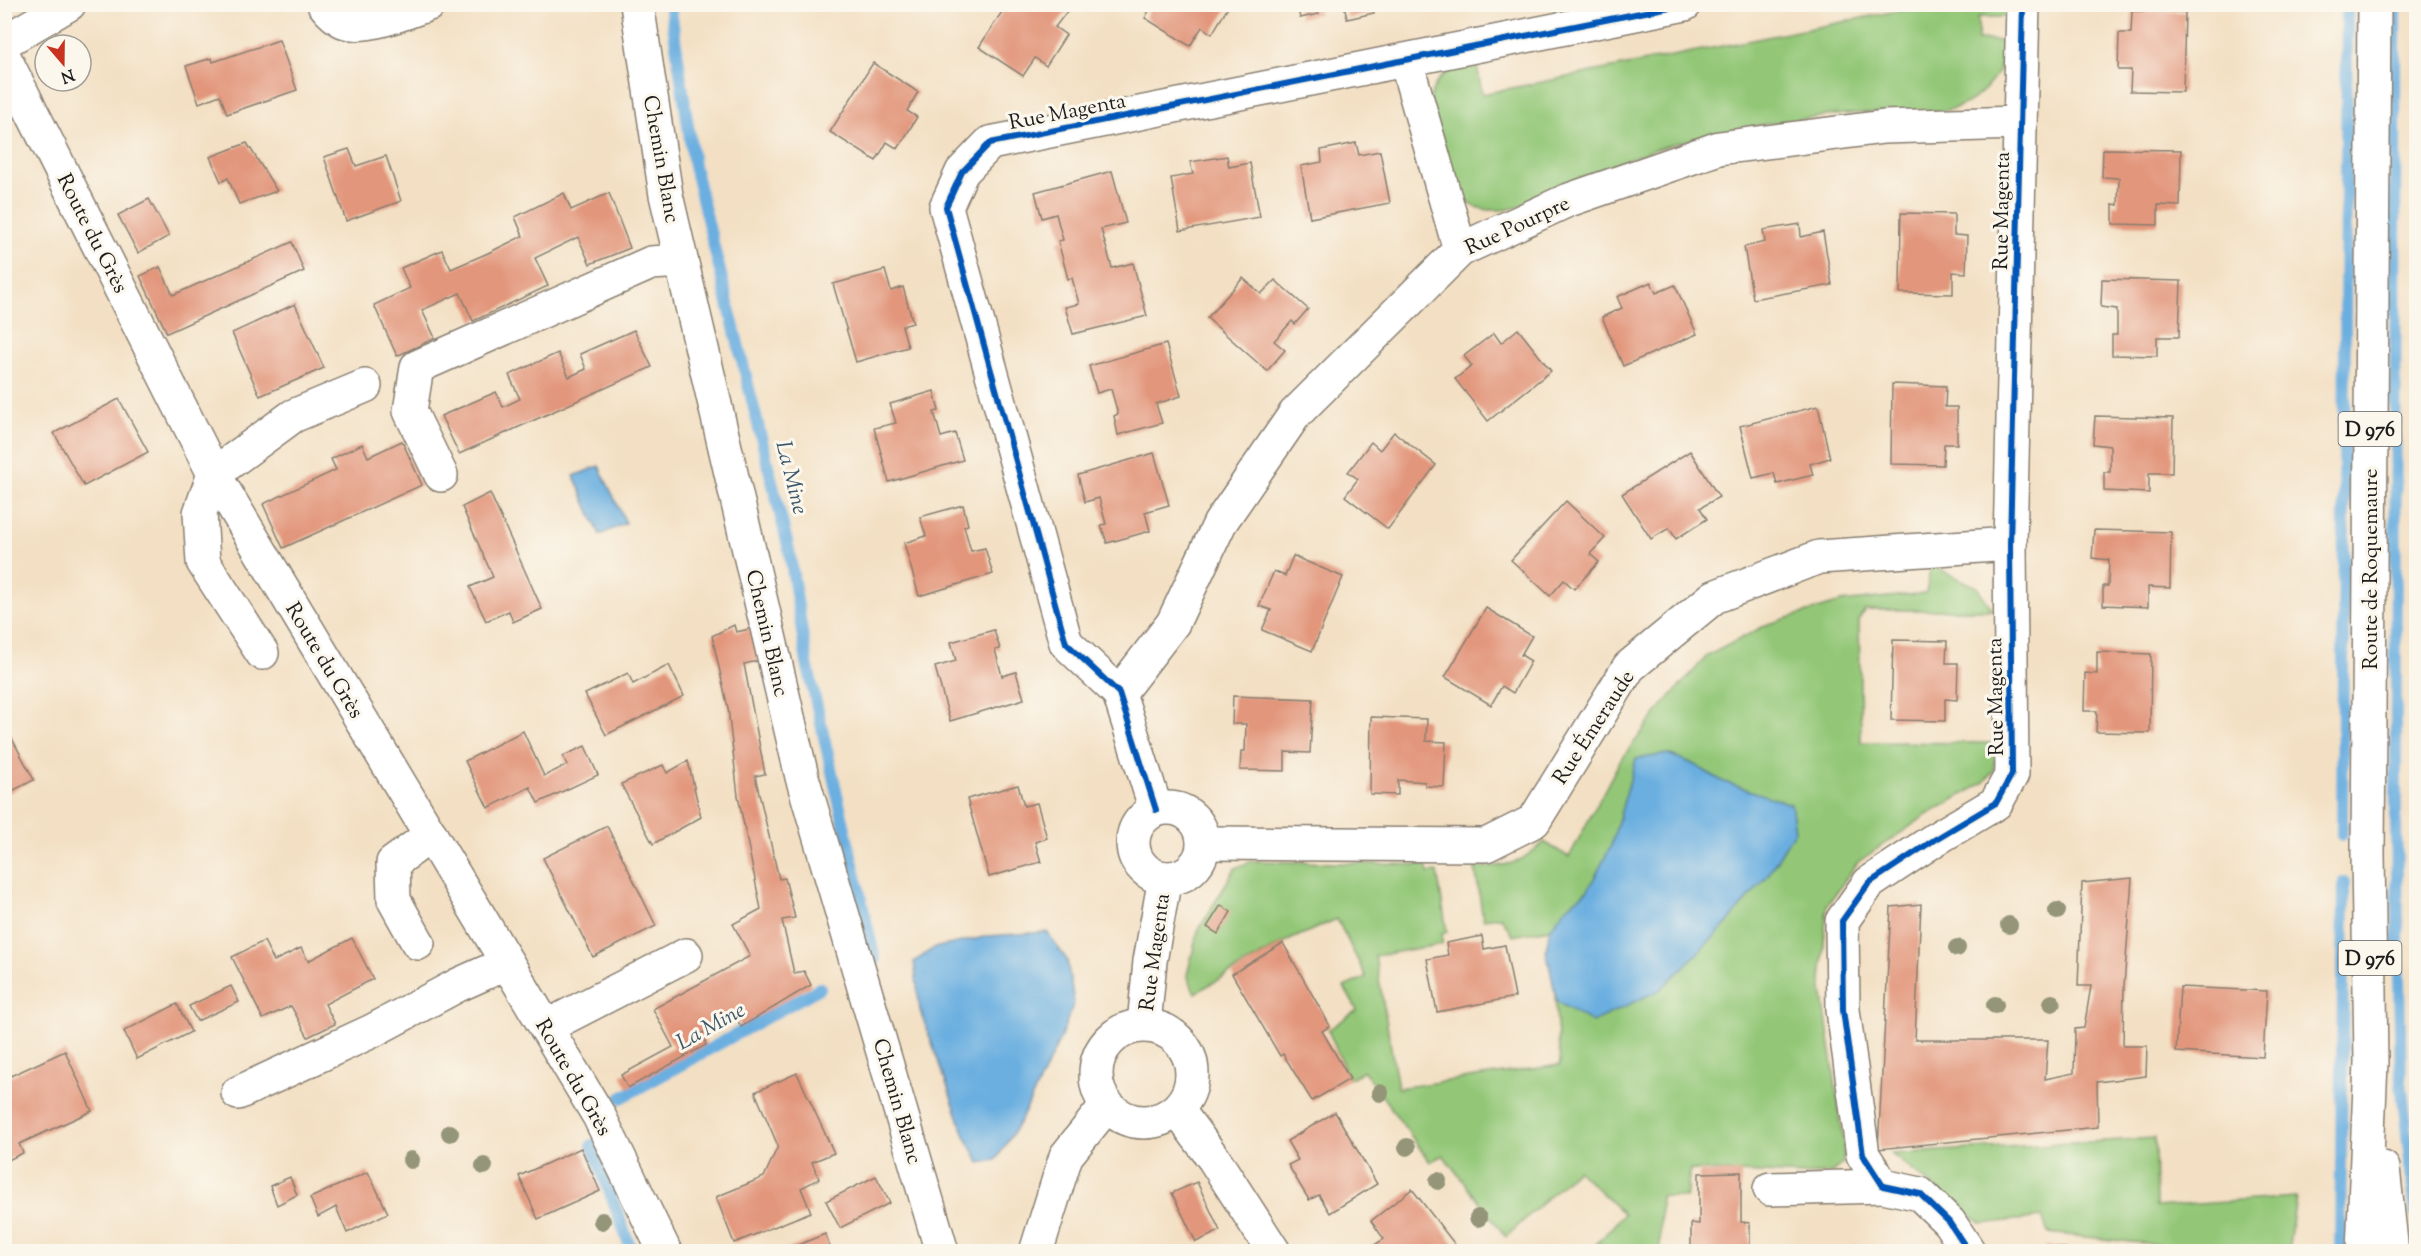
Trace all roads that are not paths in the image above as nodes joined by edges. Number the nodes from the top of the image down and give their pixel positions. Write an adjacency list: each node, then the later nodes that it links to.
1 (69, 4): 8 (street)
2 (324, 4): 3 (street)
3 (429, 4)
4 (637, 4): 13 (street, Chemin Blanc)
5 (1685, 4): 10 (street, Rue Magenta)
6 (2022, 4): 11 (street, Rue Magenta)
7 (2373, 4): 29 (street, Route de Roquemaure / D 976)
8 (4, 42)
9 (4, 57): 15 (street, Route du Grès)
10 (1406, 61): 12 (street); 19 (street, Rue Magenta)
11 (2019, 123): 12 (street, Rue Pourpre); 17 (street, Rue Magenta)
12 (1460, 249): 19 (street, Rue Pourpre)
13 (681, 261): 16 (street); 37 (street, Chemin Blanc)
14 (365, 386): 15 (street)
15 (214, 474): 18 (street); 21 (street, Route du Grès)
16 (441, 475)
17 (2010, 544): 22 (street, Rue Émeraude); 33 (street, Rue Magenta)
18 (262, 653)
19 (1119, 693): 20 (street, Rue Magenta)
20 (1156, 810): 22 (street); 23 (street)
21 (431, 835): 24 (street); 26 (street, Route du Grès)
22 (1204, 843): 23 (street)
23 (1165, 878): 27 (street, Rue Magenta)
24 (418, 943)
25 (686, 955): 28 (street)
26 (507, 963): 28 (street, Route du Grès); 30 (street)
27 (1144, 1025): 31 (street); 32 (street)
28 (546, 1027): 36 (street, Route du Grès)
29 (2371, 1062): 40 (street, Route de Roquemaure / D 976); 41 (street, Route de Roquemaure / D 976)
30 (238, 1094)
31 (1107, 1106): 32 (street); 38 (street)
32 (1174, 1111): 35 (street)
33 (1882, 1186): 34 (street); 39 (street)
34 (1770, 1189)
35 (1267, 1249)
36 (665, 1251)
37 (942, 1251)
38 (1036, 1251)
39 (1969, 1251)
40 (2363, 1251)
41 (2392, 1251)

